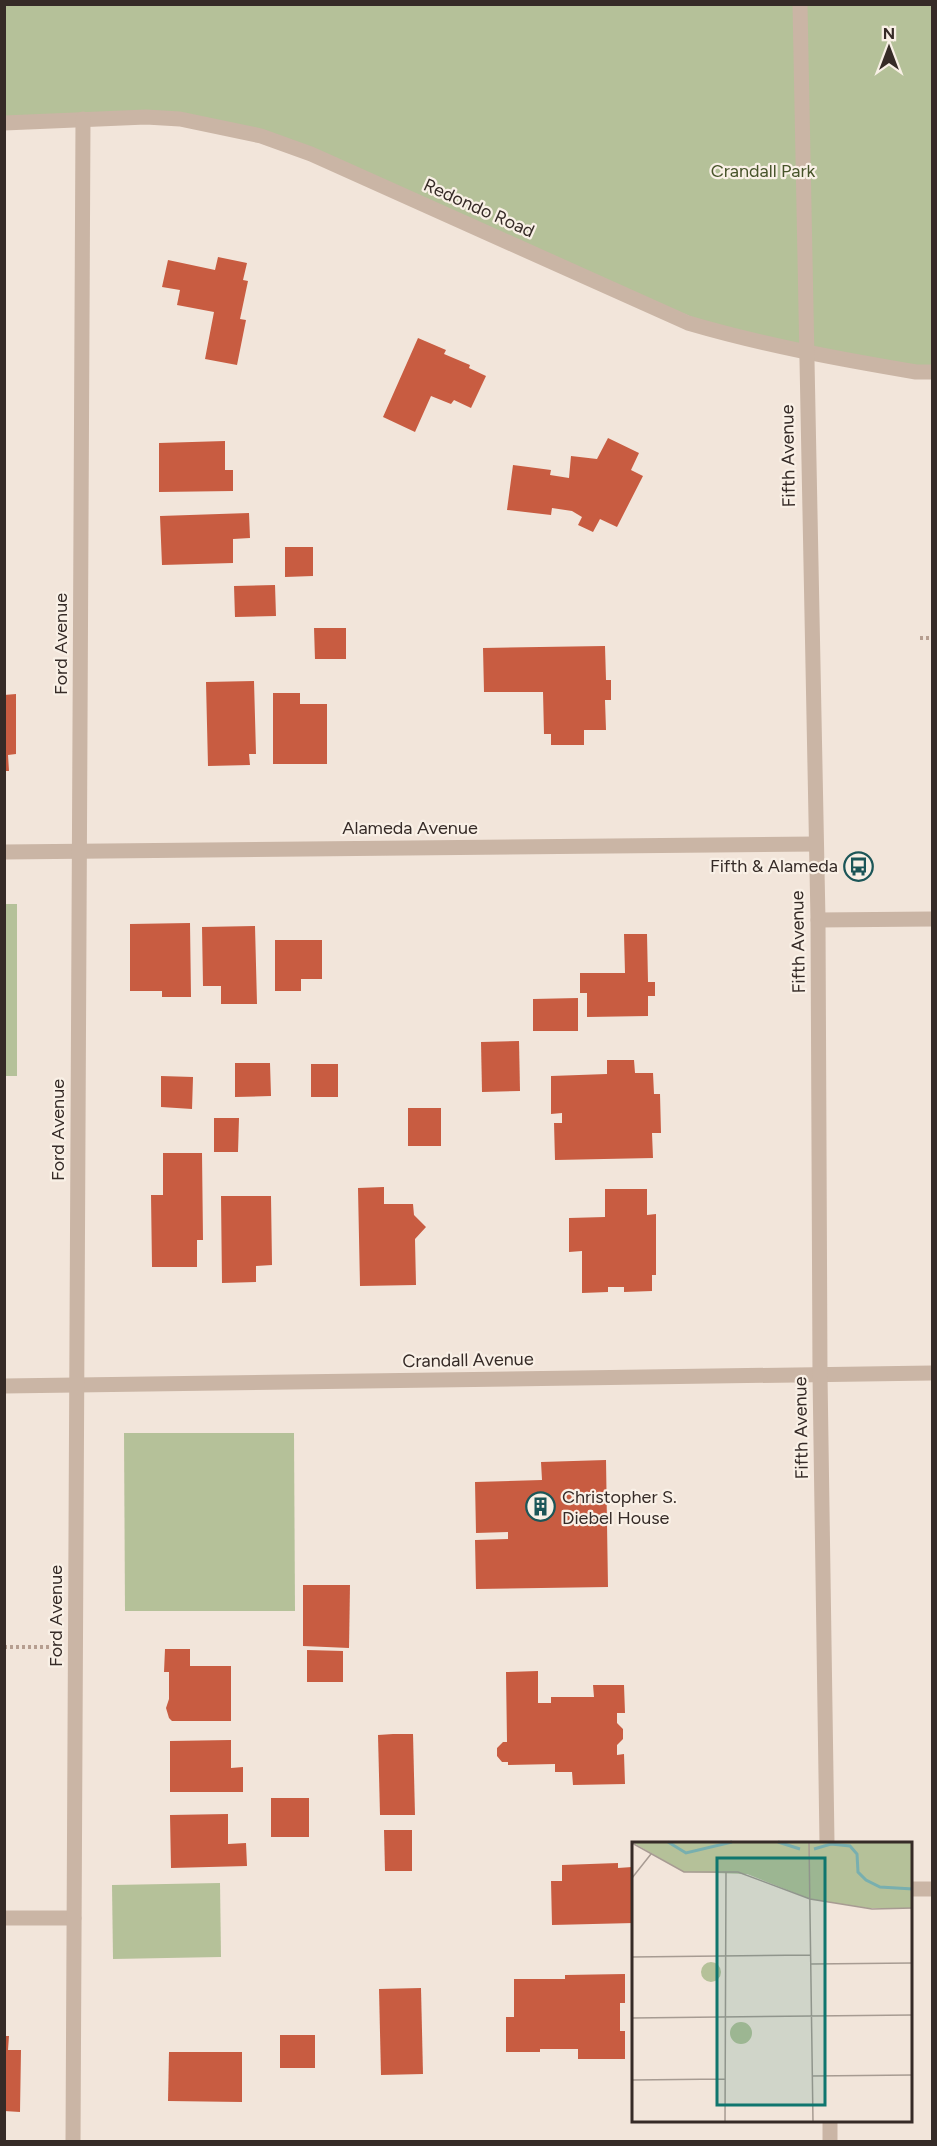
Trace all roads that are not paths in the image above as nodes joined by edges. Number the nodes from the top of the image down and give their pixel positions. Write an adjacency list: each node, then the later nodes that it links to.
1 (800, 4): 4 (street, Fifth Avenue)
2 (83, 119): 3 (street, Redondo Road); 4 (street, Redondo Road); 7 (street, Ford Avenue)
3 (4, 123)
4 (806, 353): 5 (street, Redondo Road); 6 (street, Fifth Avenue)
5 (933, 372)
6 (816, 844): 7 (street, Alameda Avenue); 10 (street, Fifth Avenue)
7 (80, 851): 8 (street, Alameda Avenue); 13 (street, Ford Avenue)
8 (4, 852)
9 (933, 919): 10 (street)
10 (818, 920): 12 (street, Fifth Avenue)
11 (933, 1373): 12 (street, Crandall Avenue)
12 (820, 1374): 13 (street, Crandall Avenue); 15 (street, Fifth Avenue)
13 (77, 1385): 14 (street, Crandall Avenue); 19 (street, Ford Avenue)
14 (4, 1386)
15 (827, 1842)
16 (913, 1889): 17 (street)
17 (933, 1889)
18 (4, 1918): 19 (street)
19 (74, 1918): 21 (street, Ford Avenue)
20 (830, 2122): 22 (street)
21 (73, 2142)
22 (830, 2142)

